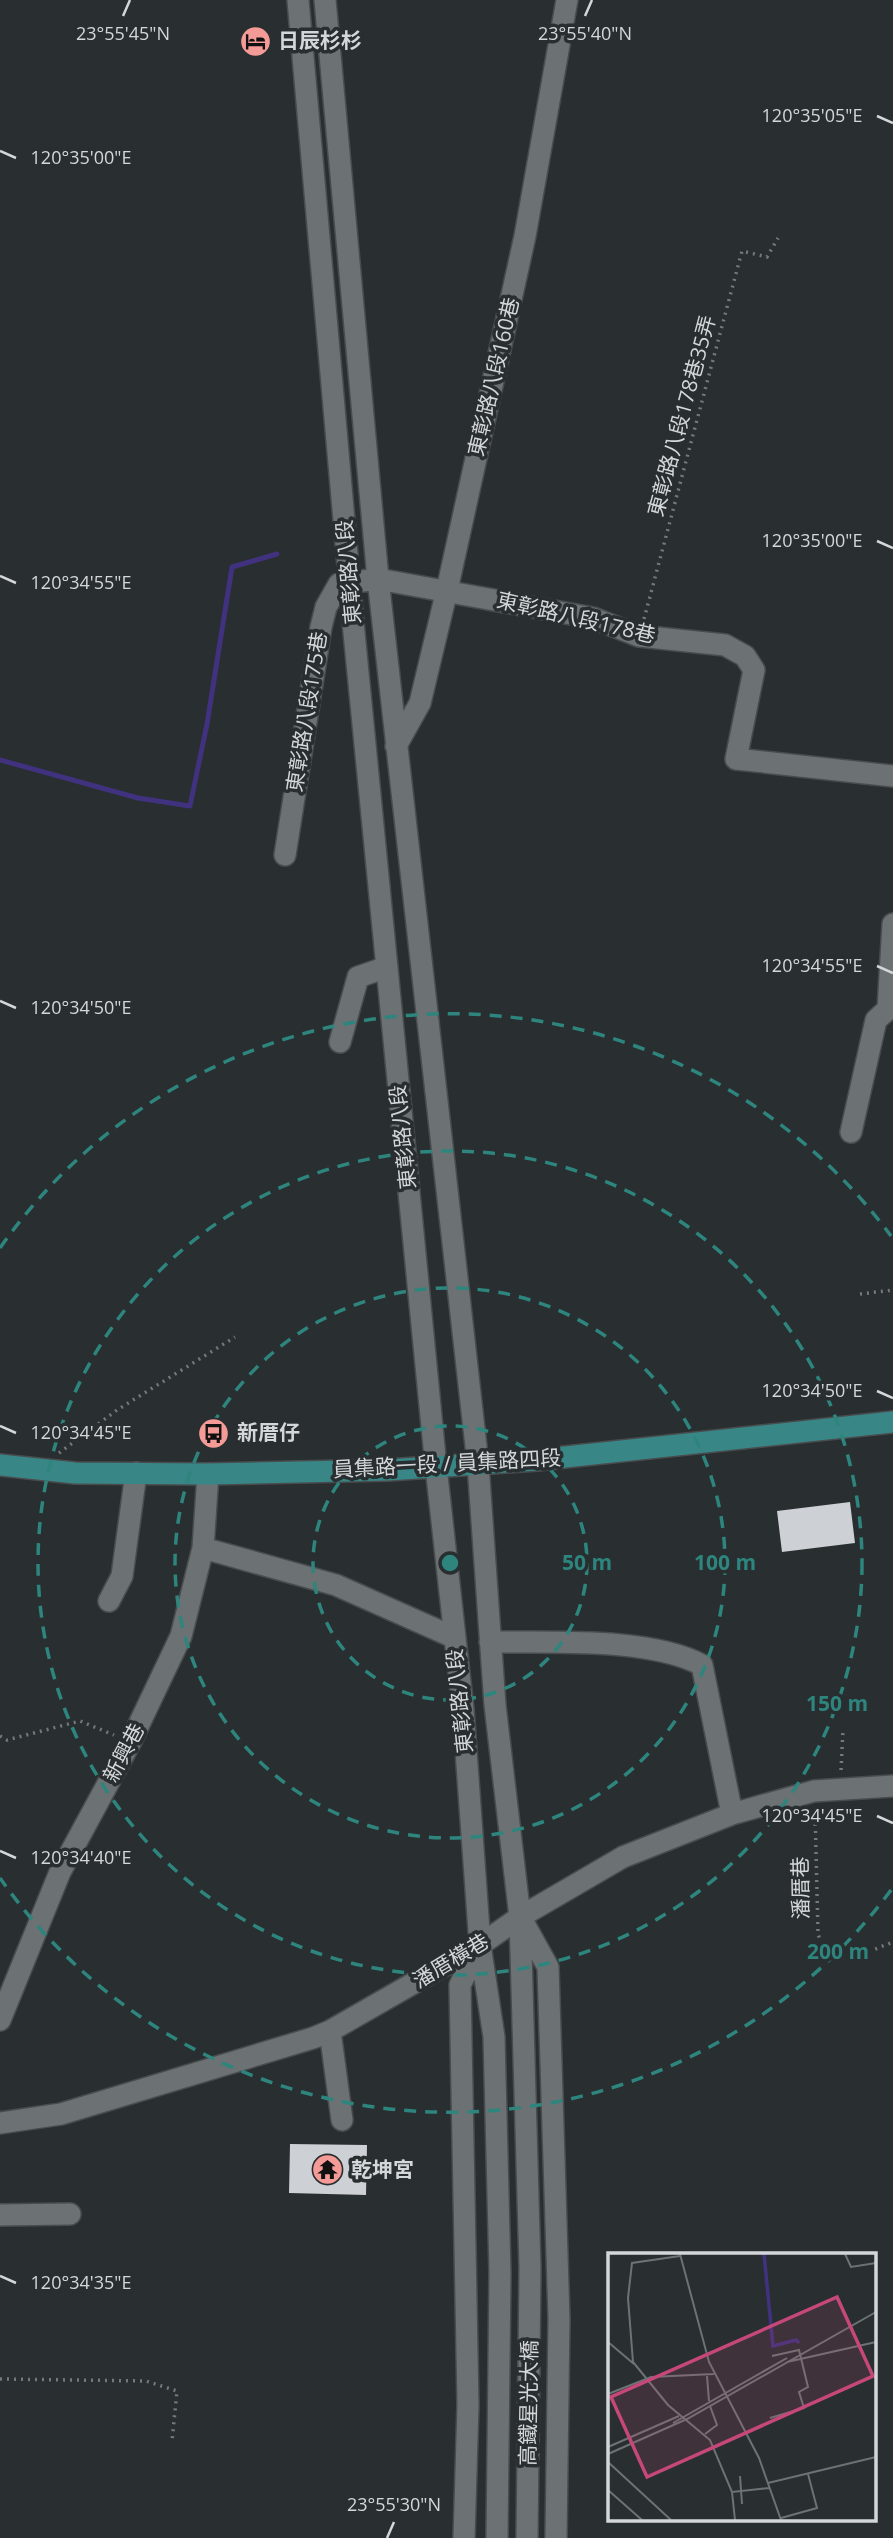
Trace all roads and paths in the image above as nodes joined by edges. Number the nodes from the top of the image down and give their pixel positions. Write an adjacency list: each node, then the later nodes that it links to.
1 (298, 0): 6 (street, 東彰路八段)
2 (326, 0): 5 (street, 東彰路八段)
3 (567, 0): 7 (street, 東彰路八段160巷)
4 (778, 238): 8 (path, 東彰路八段178巷35弄)
5 (379, 579): 6 (street, 東彰路八段178巷); 7 (street, 東彰路八段178巷); 9 (street, 東彰路八段)
6 (350, 581): 11 (street, 東彰路八段175巷); 13 (street, 東彰路八段)
7 (447, 590): 8 (street, 東彰路八段178巷); 9 (street, 東彰路八段160巷)
8 (639, 636): 10 (street, 東彰路八段178巷)
9 (396, 746): 20 (street, 東彰路八段)
10 (893, 776)
11 (285, 855)
12 (893, 923): 15 (street)
13 (387, 967): 14 (street); 22 (street, 東彰路八段)
14 (340, 1042)
15 (851, 1132)
16 (893, 1290): 17 (path)
17 (860, 1294)
18 (235, 1337): 23 (path)
19 (893, 1422): 20 (main road, 員集路一段 / 員集路四段)
20 (478, 1464): 22 (main road, 員集路一段 / 員集路四段); 29 (street, 東彰路八段)
21 (0, 1465): 23 (main road, 員集路一段 / 員集路四段)
22 (436, 1467): 25 (main road, 員集路一段 / 員集路四段); 28 (street, 東彰路八段)
23 (36, 1469): 24 (main road, 員集路一段 / 員集路四段)
24 (135, 1473): 25 (main road, 員集路一段 / 員集路四段); 27 (street)
25 (208, 1474): 26 (street, 新興巷)
26 (203, 1548): 28 (street); 32 (street, 新興巷)
27 (108, 1601)
28 (453, 1637): 39 (street, 東彰路八段)
29 (490, 1642): 36 (street); 37 (street, 東彰路八段)
30 (843, 1730): 34 (path)
31 (0, 1737): 32 (path)
32 (131, 1741): 40 (street, 新興巷)
33 (893, 1786): 34 (street, 潘厝橫巷)
34 (841, 1789): 35 (street, 潘厝橫巷)
35 (814, 1791): 36 (street, 潘厝橫巷); 38 (path, 潘厝巷)
36 (732, 1814): 37 (street, 潘厝橫巷)
37 (520, 1917): 39 (street, 潘厝橫巷); 46 (street, 東彰路八段); 53 (street)
38 (893, 1942)
39 (480, 1945): 41 (street, 潘厝橫巷); 47 (street, 東彰路八段); 50 (street)
40 (0, 2020)
41 (330, 2031): 42 (street); 43 (street, 潘厝橫巷)
42 (342, 2120)
43 (0, 2123)
44 (71, 2214): 45 (street)
45 (0, 2215)
46 (530, 2268): 52 (street, 高鐵星光大橋)
47 (500, 2273): 51 (street, 高鐵星光大橋)
48 (0, 2379): 49 (path)
49 (172, 2441)
50 (464, 2538)
51 (497, 2538)
52 (527, 2538)
53 (556, 2538)

